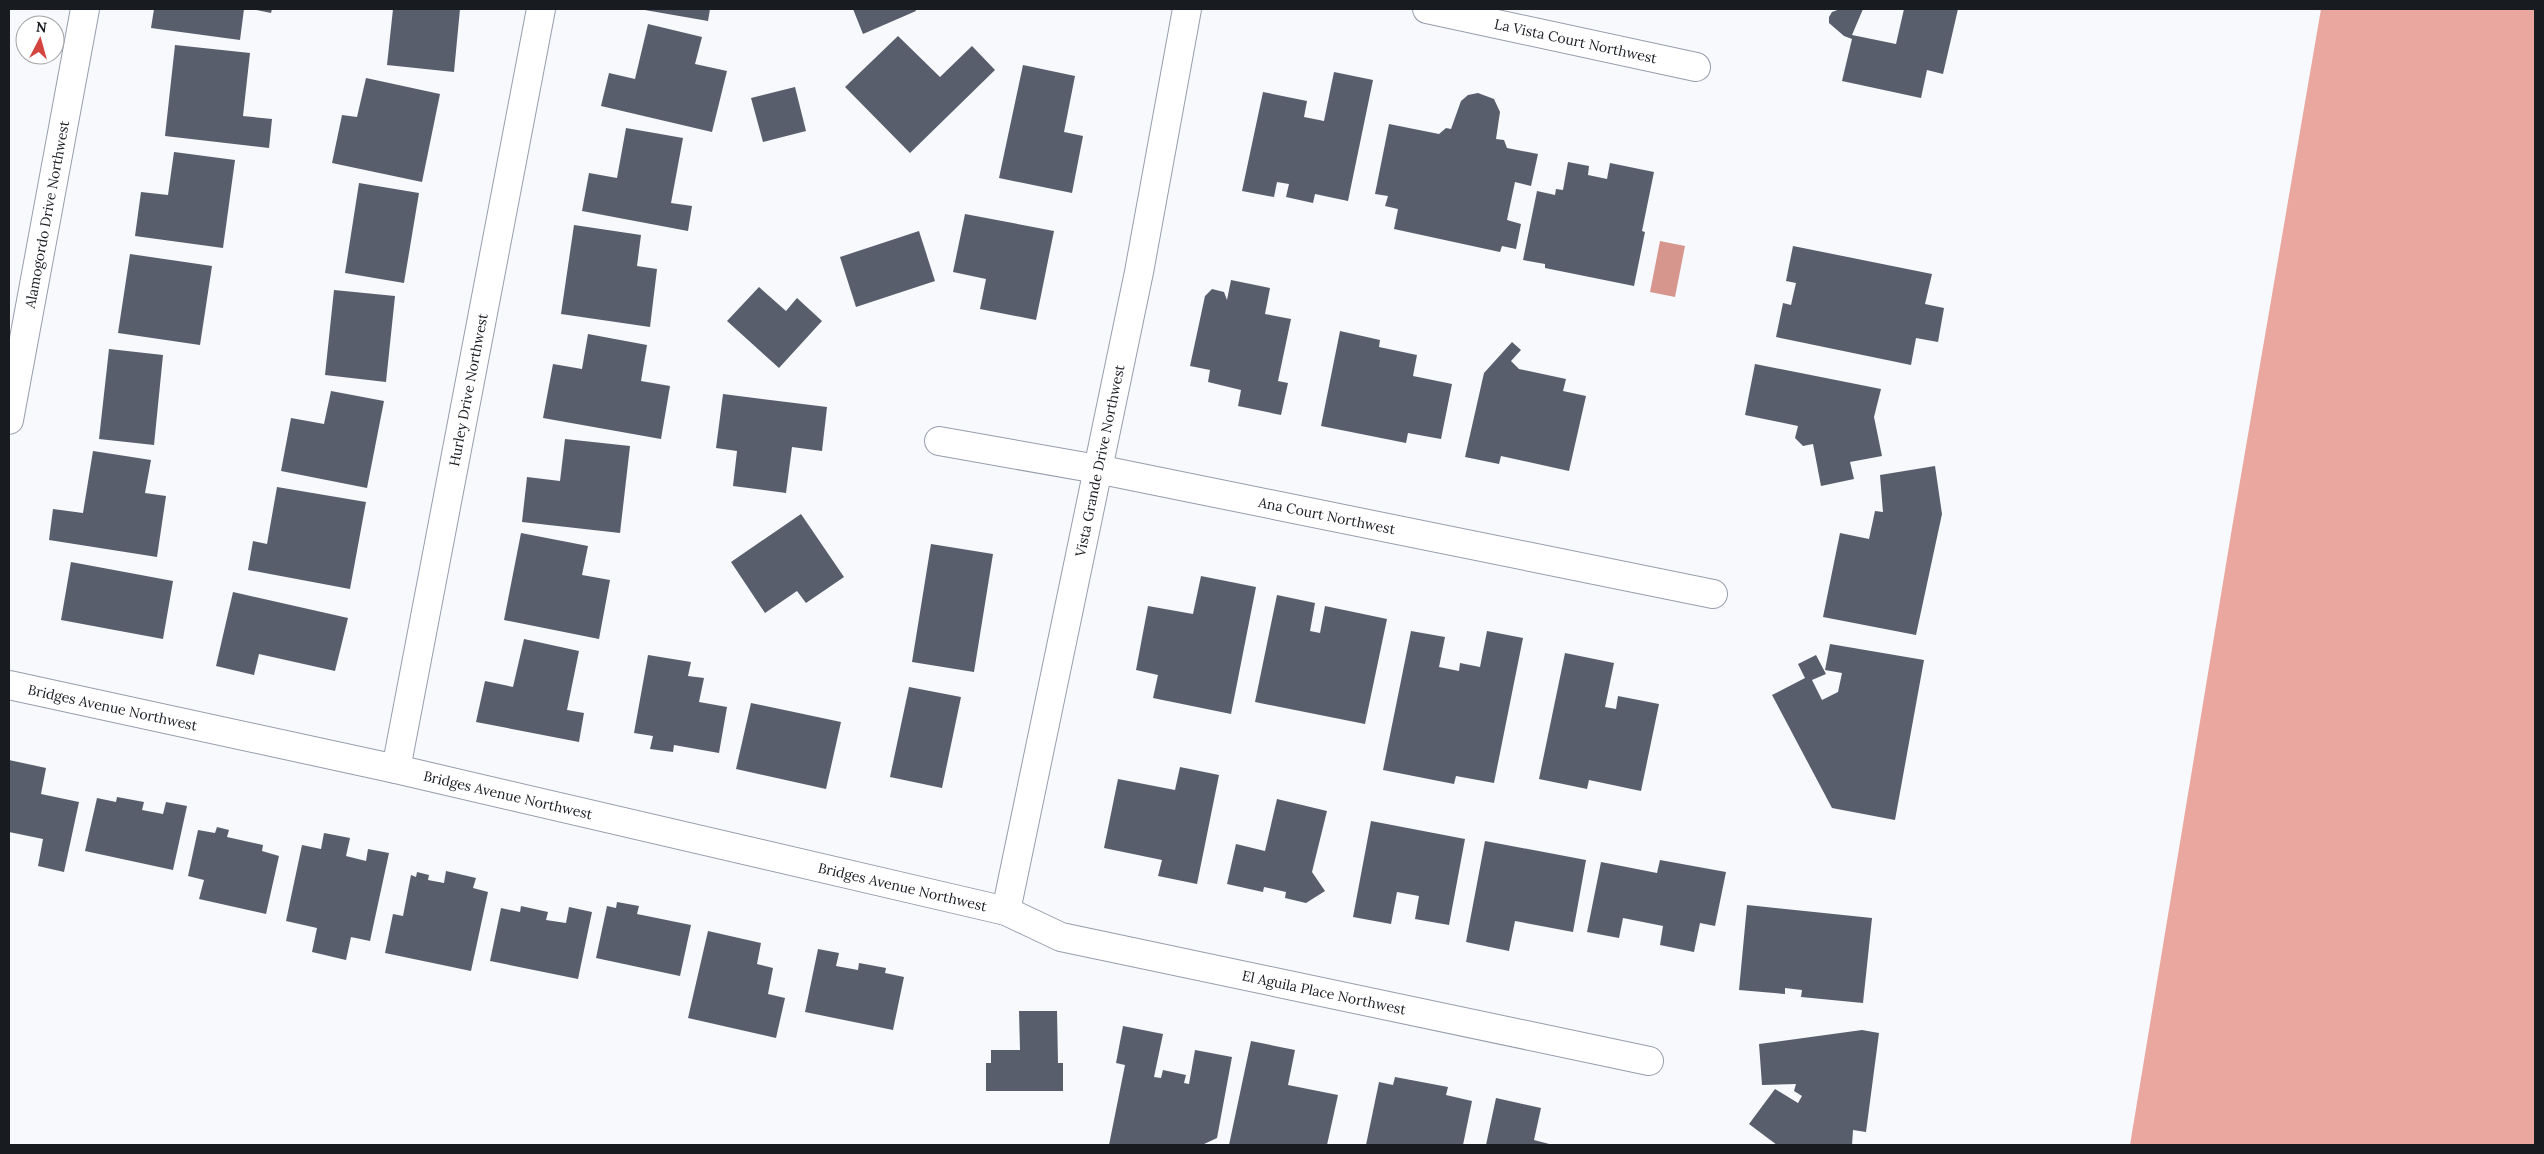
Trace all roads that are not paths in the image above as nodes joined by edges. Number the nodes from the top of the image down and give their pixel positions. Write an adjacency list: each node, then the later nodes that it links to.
1 (85, 9): 6 (street, Alamogordo Drive Northwest)
2 (541, 9): 11 (street, Hurley Drive Northwest)
3 (1187, 9): 8 (street, Vista Grande Drive Northwest)
4 (1427, 9): 5 (street, La Vista Court Northwest)
5 (1696, 67)
6 (9, 420)
7 (939, 440): 8 (street, Ana Court Northwest)
8 (1097, 469): 9 (street, Ana Court Northwest); 12 (street, Vista Grande Drive Northwest)
9 (1713, 594)
10 (9, 685): 11 (street, Bridges Avenue Northwest)
11 (396, 770): 12 (street, Bridges Avenue Northwest)
12 (1006, 911): 13 (street, El Aguila Place Northwest)
13 (1649, 1061)

